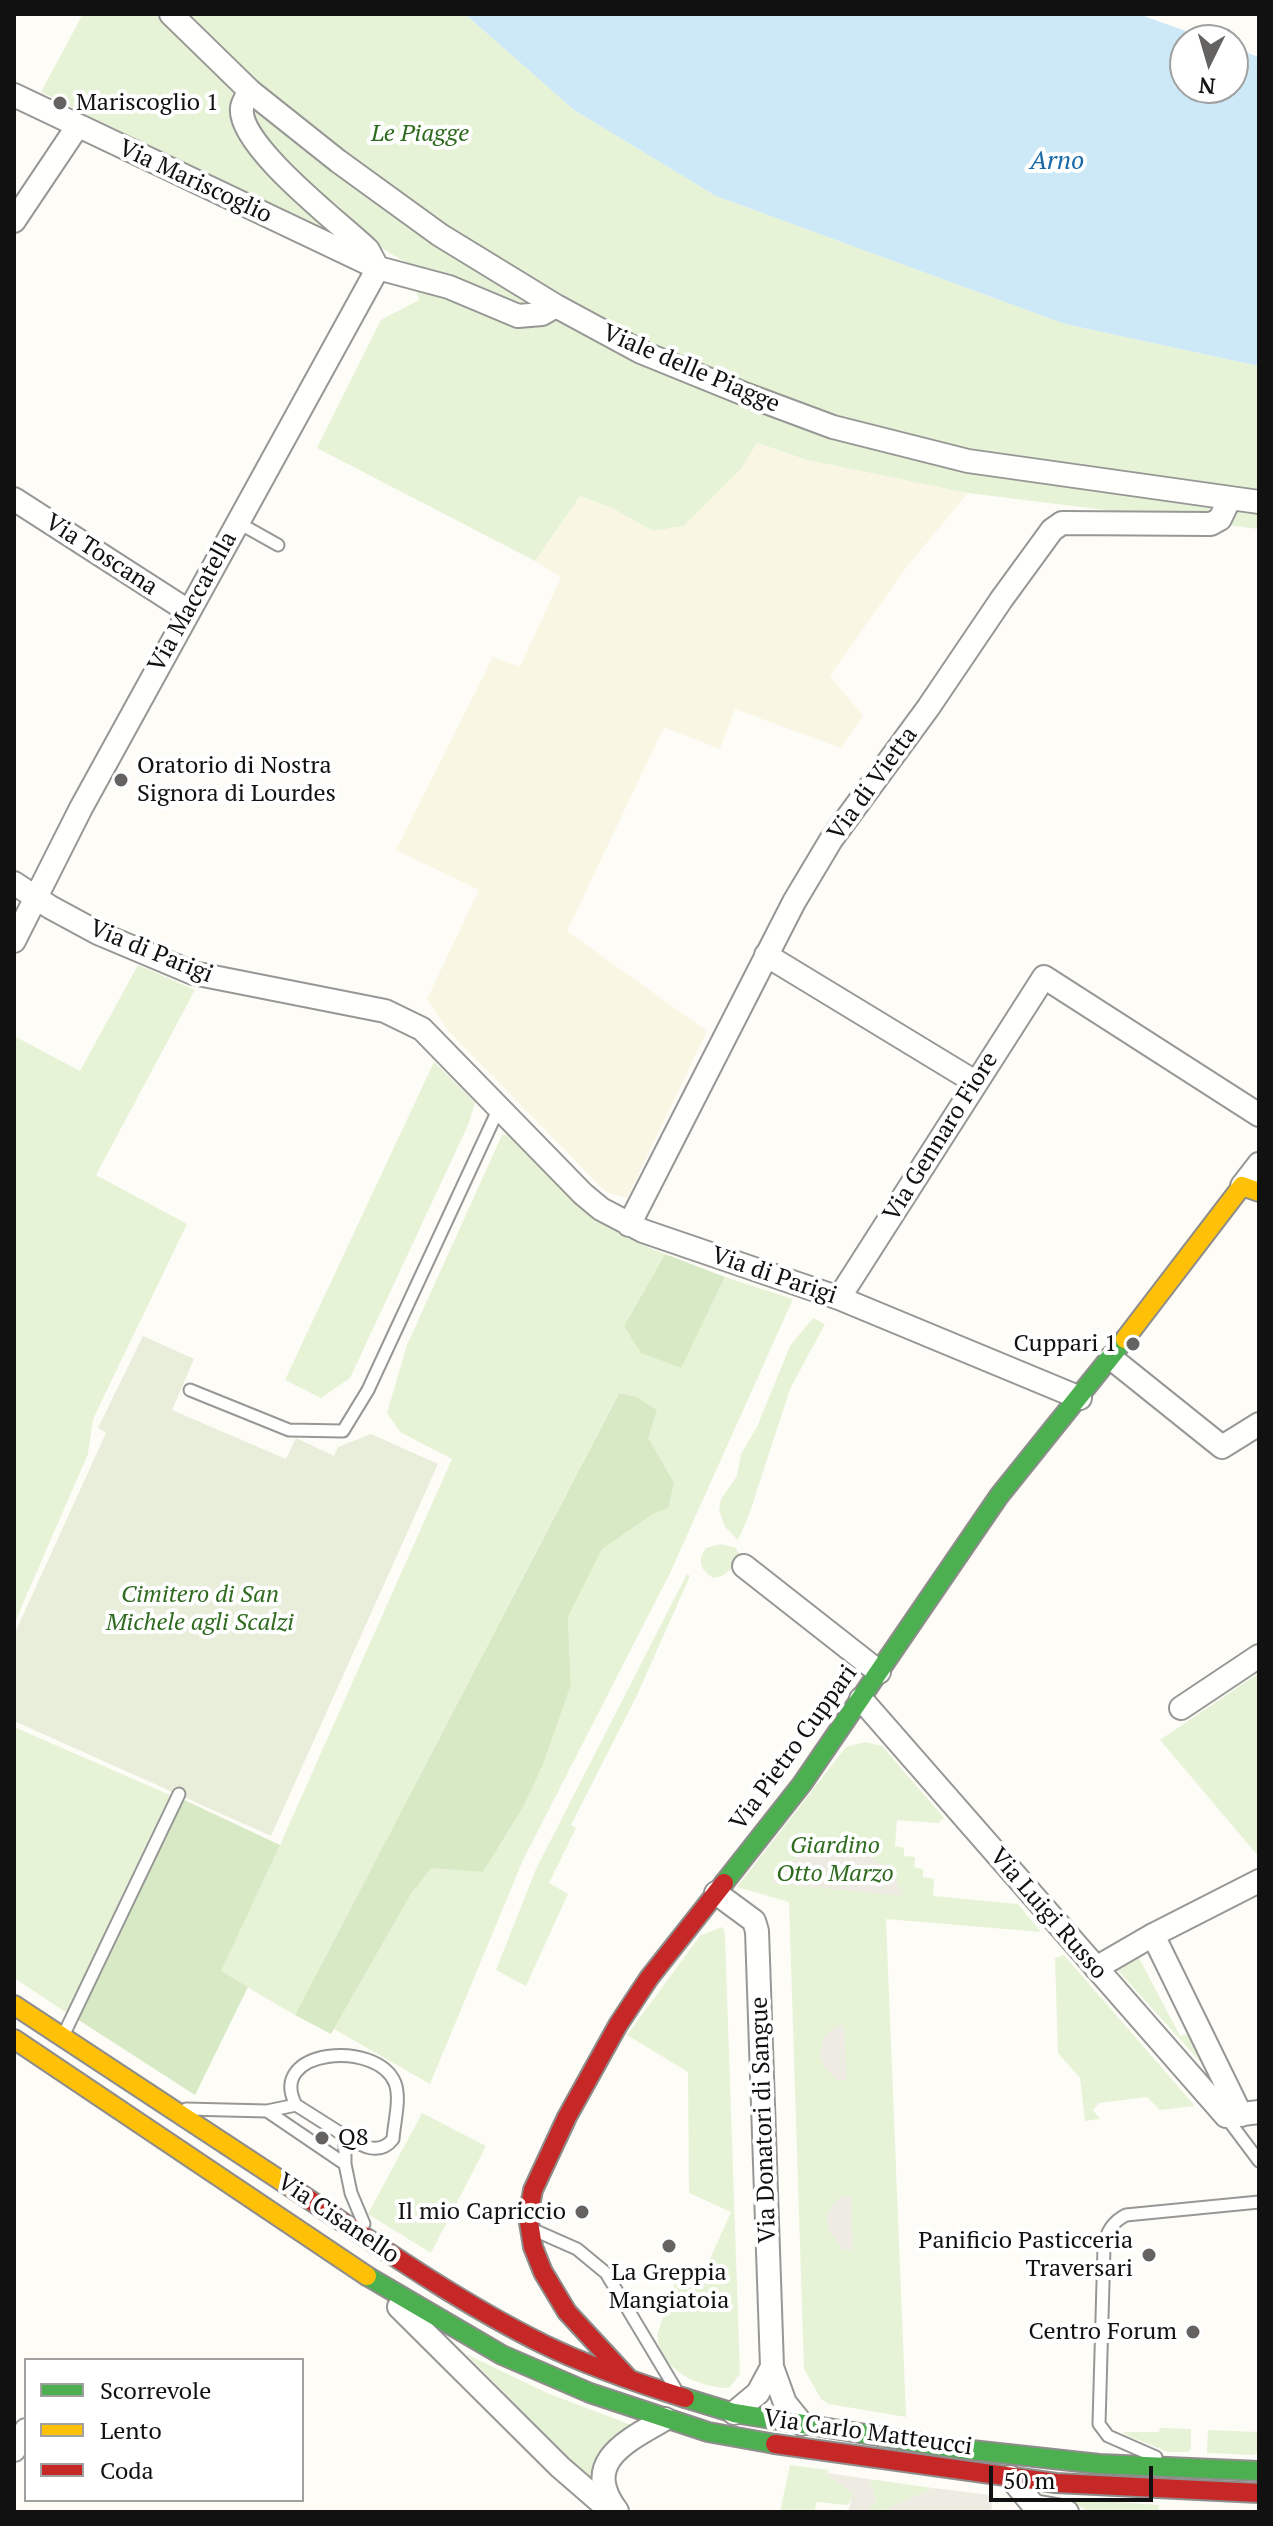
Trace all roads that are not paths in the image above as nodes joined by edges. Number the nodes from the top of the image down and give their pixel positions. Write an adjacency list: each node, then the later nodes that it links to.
1 (171, 14): 2 (street, Viale delle Piagge)
2 (250, 91): 6 (street); 7 (street, Viale delle Piagge)
3 (14, 95): 4 (street, Via Mariscoglio)
4 (77, 127): 5 (street); 6 (street, Via Mariscoglio)
5 (14, 221)
6 (378, 268): 7 (street); 11 (street, Via Maccatella)
7 (556, 306): 8 (street, Viale delle Piagge)
8 (1230, 498): 10 (street, Viale delle Piagge); 17 (street, Via di Vietta)
9 (14, 499): 13 (street, Via Toscana)
10 (1259, 502)
11 (237, 522): 12 (lane); 13 (street, Via Maccatella)
12 (278, 545)
13 (188, 611): 15 (street, Via Maccatella)
14 (14, 883): 15 (street, Via di Parigi)
15 (36, 898): 16 (street, Via Maccatella); 19 (street, Via di Parigi)
16 (14, 941)
17 (766, 955): 18 (street); 23 (street, Via di Vietta)
18 (975, 1082): 20 (street, Via Gennaro Fiore); 24 (street, Via Gennaro Fiore)
19 (500, 1107): 23 (street, Via di Parigi); 26 (lane)
20 (1259, 1115)
21 (1259, 1164): 22 (street)
22 (1250, 1189): 25 (main road, Via Pietro Cuppari)
23 (629, 1225): 24 (street, Via di Parigi)
24 (839, 1298): 27 (street, Via di Parigi)
25 (1111, 1358): 27 (main road, Via Pietro Cuppari); 28 (street)
26 (190, 1390)
27 (1080, 1398): 31 (main road, Via Pietro Cuppari)
28 (1259, 1424)
29 (744, 1566): 31 (street)
30 (1259, 1656): 33 (street)
31 (879, 1672): 32 (main road, Via Pietro Cuppari)
32 (861, 1699): 36 (main road, Via Pietro Cuppari); 38 (street, Via Luigi Russo)
33 (1181, 1708)
34 (179, 1794): 40 (lane)
35 (1259, 1881): 37 (street)
36 (716, 1893): 50 (main road, Via Pietro Cuppari); 53 (street, Via Donatori di Sangue)
37 (1153, 1935): 38 (street); 45 (street)
38 (1096, 1968): 45 (street, Via Luigi Russo)
39 (14, 2005): 40 (main road, Via Cisanello)
40 (62, 2037): 43 (main road, Via Cisanello)
41 (14, 2039): 52 (main road, Via Cisanello)
42 (296, 2105): 44 (lane); 46 (lane); 46 (lane)
43 (172, 2109): 44 (lane); 51 (main road, Via Cisanello)
44 (267, 2111): 48 (lane)
45 (1242, 2114): 47 (lane)
46 (345, 2136): 48 (lane)
47 (1259, 2161)
48 (345, 2164): 51 (lane)
49 (1259, 2202): 59 (lane)
50 (529, 2229): 54 (main road, Via Pietro Cuppari); 55 (lane)
51 (377, 2245): 54 (main road, Via Cisanello)
52 (363, 2274): 57 (main road, Via Cisanello); 63 (street, Via Cisanello)
53 (772, 2367): 56 (street); 58 (street, Via Donatori di Sangue)
54 (629, 2379): 55 (main road, Via Cisanello)
55 (682, 2398): 56 (main road, Via Carlo Matteucci)
56 (734, 2413): 58 (main road, Via Carlo Matteucci)
57 (665, 2419): 61 (main road, Via Carlo Matteucci); 63 (street, Via Cisanello)
58 (802, 2424): 59 (main road, Via Carlo Matteucci)
59 (1186, 2469): 60 (main road, Via Carlo Matteucci)
60 (1259, 2471)
61 (1010, 2477): 62 (main road, Via Carlo Matteucci); 64 (street)
62 (1259, 2493)
63 (615, 2512)
64 (1067, 2512)

